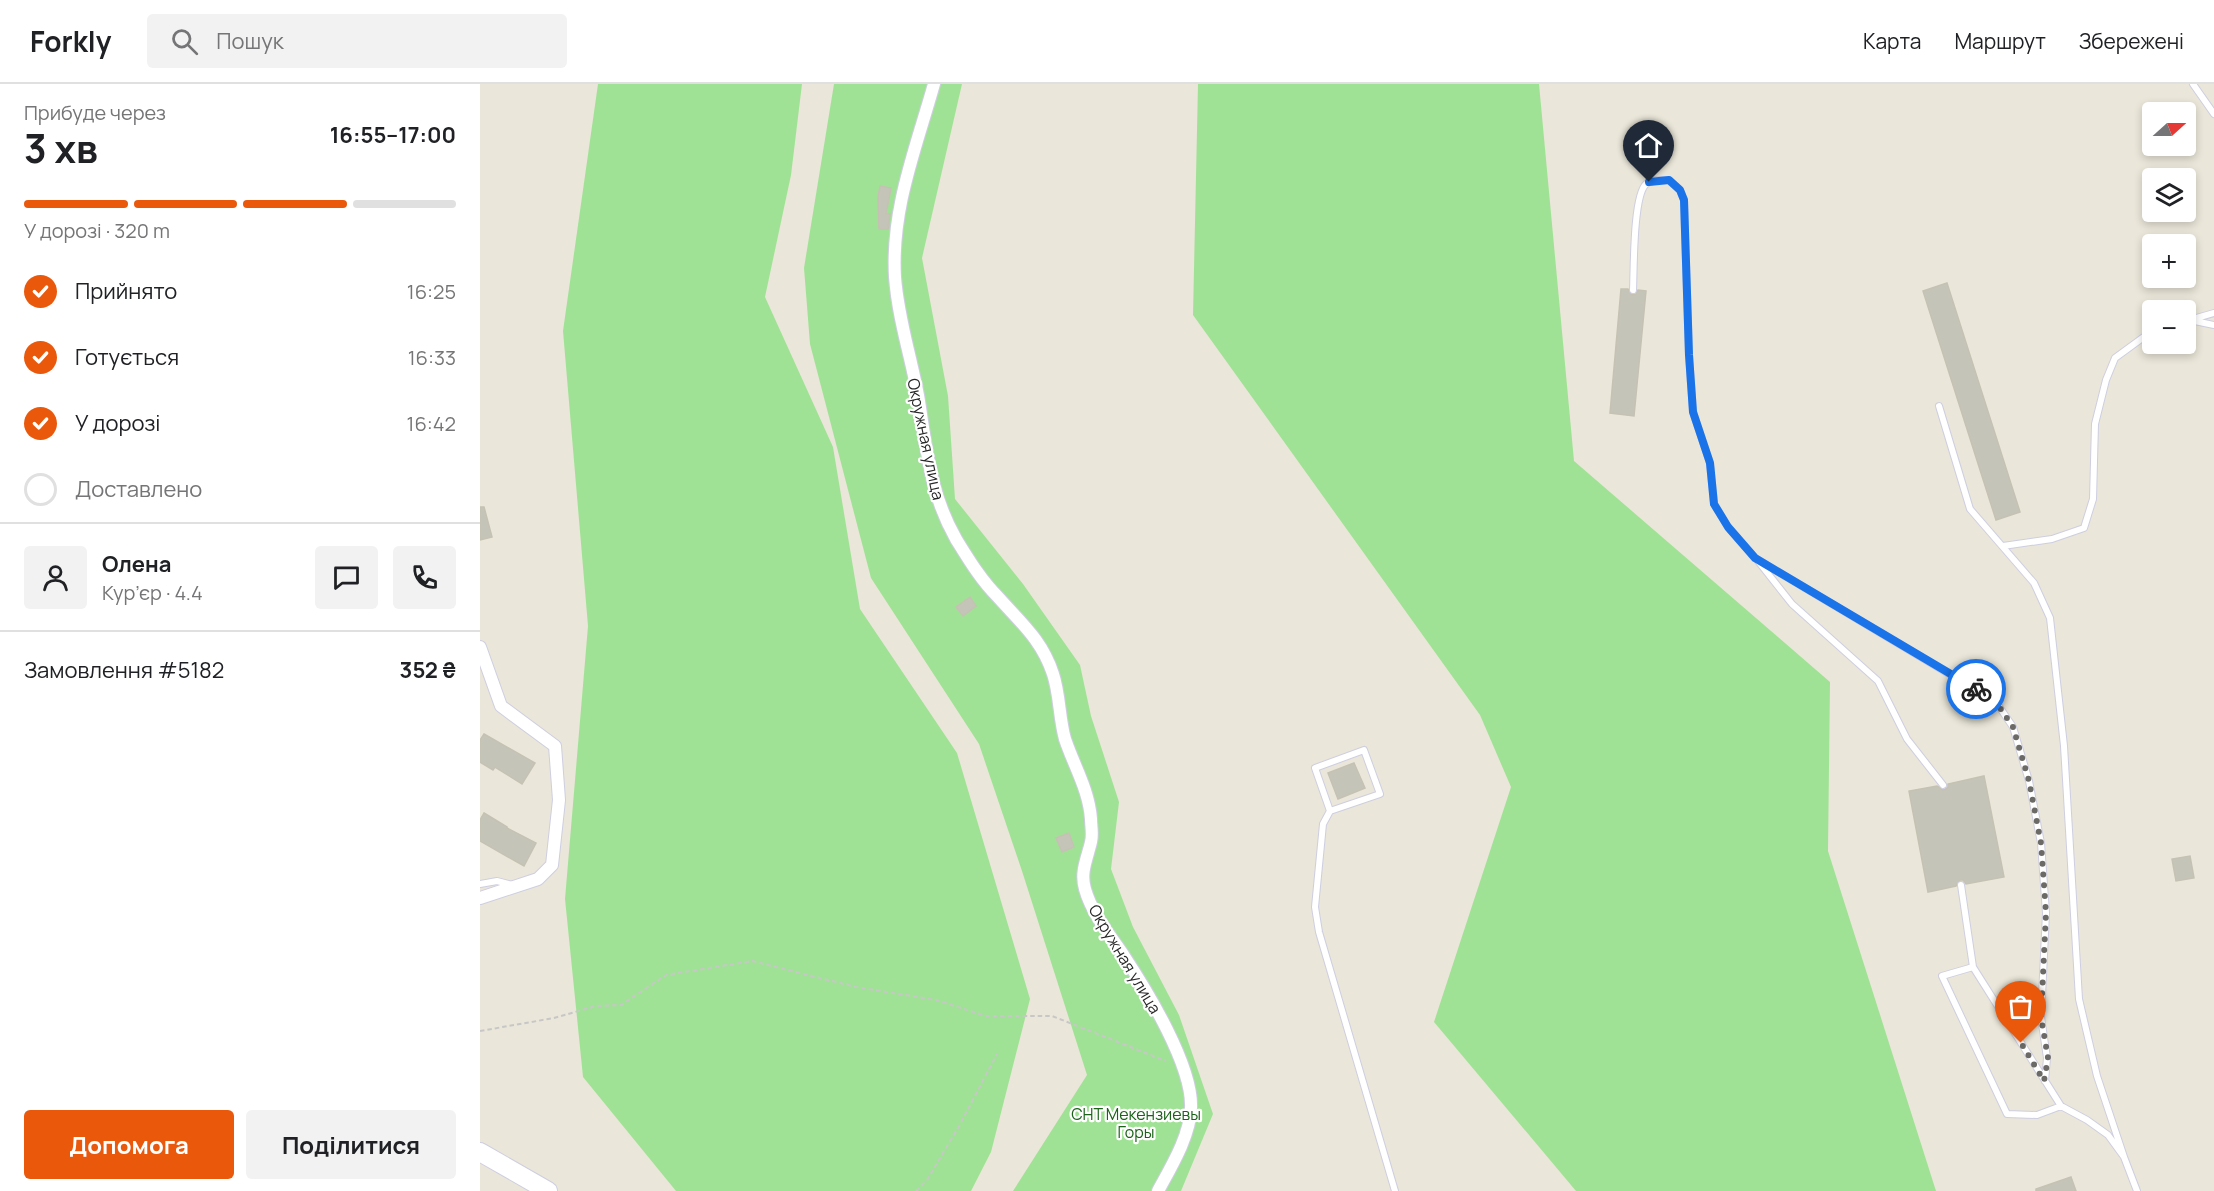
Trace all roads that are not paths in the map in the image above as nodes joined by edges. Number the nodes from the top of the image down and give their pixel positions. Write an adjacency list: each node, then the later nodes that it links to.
1 (934, 84): 26 (street, Окружная улица)
2 (2193, 84): 3 (lane)
3 (2214, 114)
4 (1633, 290): 12 (lane)
5 (2214, 313): 6 (lane)
6 (2196, 318)
7 (2196, 322): 8 (lane)
8 (2214, 325)
9 (2142, 338): 11 (lane)
10 (1939, 406): 11 (lane)
11 (2003, 546): 24 (lane)
12 (1755, 558): 14 (lane); 21 (lane)
13 (480, 647): 17 (street)
14 (1943, 784)
15 (1330, 811): 15 (lane); 27 (lane)
16 (480, 884): 17 (lane)
17 (516, 885): 19 (street)
18 (1961, 885): 20 (lane)
19 (480, 898)
20 (1973, 967): 21 (lane); 22 (lane)
21 (2044, 1081): 22 (lane)
22 (2061, 1107): 24 (lane)
23 (480, 1152): 25 (main road)
24 (2124, 1157): 28 (lane)
25 (548, 1191)
26 (1158, 1191)
27 (1395, 1191)
28 (2137, 1191)

